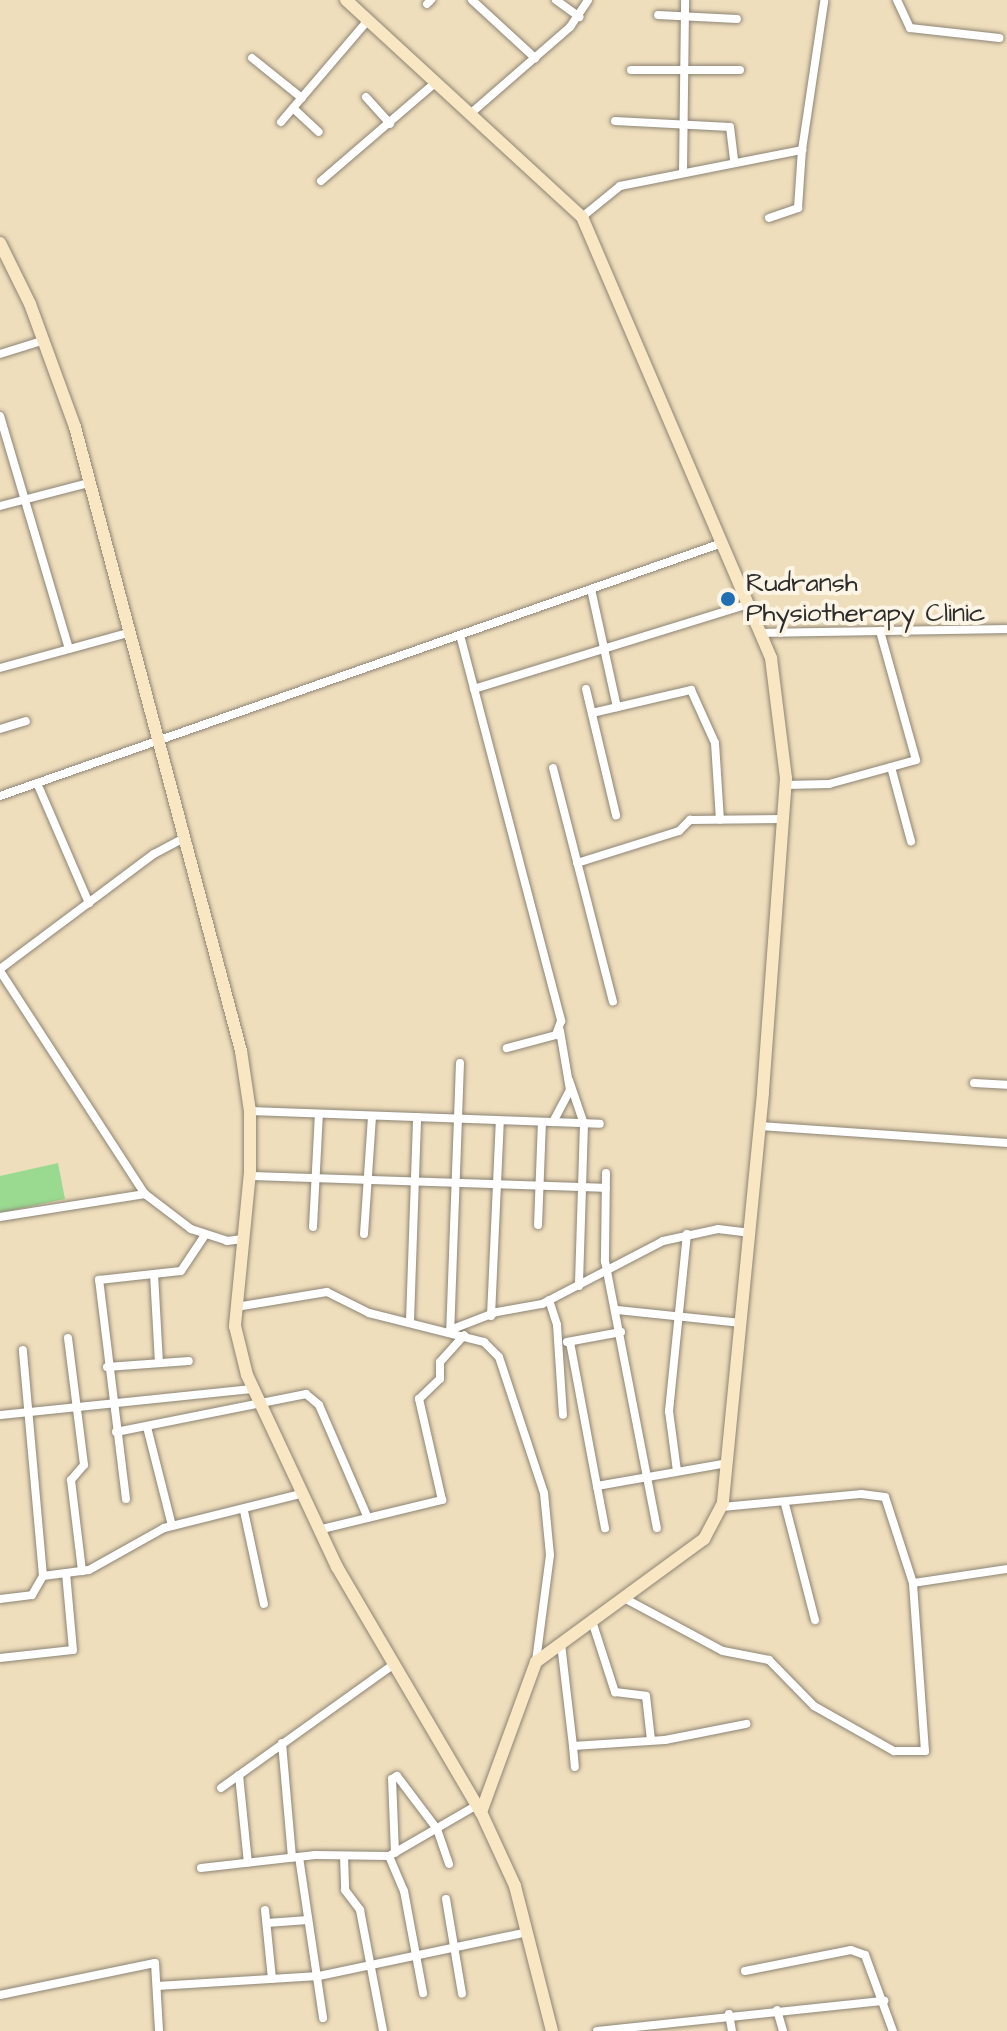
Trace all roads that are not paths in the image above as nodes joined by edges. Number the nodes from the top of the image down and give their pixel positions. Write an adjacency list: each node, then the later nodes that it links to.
1 (346, 0): 12 (street)
2 (472, 0): 15 (street)
3 (556, 0): 10 (street)
4 (588, 0): 10 (street)
5 (685, 0): 9 (street)
6 (897, 0): 13 (street)
7 (824, 2): 29 (street)
8 (658, 15): 9 (street)
9 (685, 16): 11 (street); 17 (street)
10 (579, 17): 15 (street)
11 (737, 19)
12 (368, 20): 19 (street); 21 (street)
13 (999, 38)
14 (252, 58): 21 (street)
15 (535, 58): 23 (street)
16 (631, 70): 17 (street)
17 (683, 70): 18 (street); 25 (street)
18 (740, 70)
19 (436, 82): 23 (street); 27 (street)
20 (366, 97): 27 (street)
21 (302, 98): 22 (street)
22 (293, 108): 26 (street); 28 (street)
23 (470, 114): 33 (street)
24 (615, 121): 25 (street)
25 (682, 121): 30 (street); 31 (street)
26 (281, 122)
27 (390, 124): 32 (street)
28 (319, 132)
29 (802, 150): 30 (street); 34 (street)
30 (734, 161): 31 (street)
31 (683, 173): 33 (street)
32 (321, 181)
33 (582, 217): 42 (street)
34 (769, 218)
35 (0, 243): 36 (street)
36 (45, 340): 37 (street); 39 (street)
37 (0, 354)
38 (0, 416): 40 (street)
39 (89, 483): 40 (street); 47 (street)
40 (25, 500): 41 (street); 50 (street)
41 (0, 506)
42 (722, 543): 43 (street); 44 (street)
43 (591, 589): 49 (street); 51 (street)
44 (748, 604): 48 (street); 51 (street)
45 (1007, 629): 46 (street)
46 (880, 631): 48 (street); 60 (street)
47 (128, 633): 50 (street); 59 (street)
48 (760, 633): 63 (street)
49 (460, 635): 53 (street); 59 (street)
50 (69, 649): 52 (street)
51 (604, 649): 53 (street); 55 (street)
52 (0, 668)
53 (474, 689): 74 (street)
54 (586, 689): 56 (street)
55 (617, 707): 56 (street); 67 (street)
56 (592, 713): 65 (street)
57 (26, 721): 58 (street)
58 (0, 729)
59 (158, 742): 62 (street); 68 (street)
60 (891, 767): 63 (street); 69 (street)
61 (553, 768): 70 (street)
62 (37, 783): 64 (street); 71 (street)
63 (785, 785): 66 (street)
64 (0, 796)
65 (616, 815)
66 (783, 819): 67 (street); 90 (street)
67 (720, 820): 70 (street)
68 (184, 838): 71 (street); 80 (street)
69 (911, 841)
70 (577, 863): 73 (street)
71 (89, 903): 72 (street)
72 (0, 970): 102 (street)
73 (613, 1001)
74 (560, 1031): 75 (street); 77 (street)
75 (507, 1048)
76 (460, 1063): 84 (street)
77 (569, 1080): 87 (street); 88 (street)
78 (974, 1083): 79 (street)
79 (1007, 1085)
80 (250, 1111): 81 (street); 93 (street)
81 (319, 1114): 82 (street); 94 (street)
82 (372, 1116): 83 (street); 95 (street)
83 (417, 1117): 84 (street); 96 (street)
84 (459, 1119): 85 (street); 97 (street)
85 (500, 1121): 86 (street); 98 (street)
86 (542, 1122): 87 (street); 99 (street)
87 (553, 1122): 88 (street)
88 (584, 1124): 89 (street); 100 (street)
89 (600, 1124)
90 (760, 1126): 91 (street); 106 (street)
91 (1007, 1143)
92 (606, 1173): 101 (street)
93 (249, 1176): 94 (street); 110 (street)
94 (314, 1178): 95 (street); 105 (street)
95 (368, 1180): 96 (street); 107 (street)
96 (415, 1181): 97 (street); 119 (street)
97 (456, 1182): 98 (street); 121 (street)
98 (499, 1184): 99 (street); 117 (street)
99 (539, 1185): 100 (street); 104 (street)
100 (582, 1187): 101 (street); 113 (street)
101 (606, 1188): 111 (street)
102 (145, 1194): 103 (street); 109 (street)
103 (0, 1217)
104 (538, 1225)
105 (313, 1227)
106 (749, 1233): 108 (street); 120 (street)
107 (364, 1234)
108 (687, 1234): 111 (street); 118 (street)
109 (205, 1235): 110 (street); 112 (street)
110 (243, 1239): 115 (street)
111 (607, 1271): 113 (street); 116 (street)
112 (154, 1274): 129 (street); 130 (street)
113 (579, 1286): 114 (street)
114 (549, 1300): 117 (street); 126 (street)
115 (236, 1307): 119 (street); 131 (street)
116 (617, 1310): 118 (street); 122 (street)
117 (491, 1316): 121 (street)
118 (678, 1318): 120 (street); 141 (street)
119 (410, 1321): 121 (street)
120 (741, 1323): 140 (street)
121 (450, 1330): 123 (street)
122 (621, 1332): 125 (street); 142 (street)
123 (464, 1335): 149 (street); 166 (street)
124 (68, 1338): 134 (street)
125 (570, 1342): 126 (street); 143 (street)
126 (558, 1344): 137 (street)
127 (23, 1350): 135 (street)
128 (189, 1361): 129 (street)
129 (159, 1363): 130 (street)
130 (107, 1367): 133 (street)
131 (253, 1389): 132 (street); 133 (street)
132 (257, 1402): 138 (street); 144 (street); 149 (street)
133 (112, 1406): 134 (street); 139 (street)
134 (77, 1408): 135 (street); 155 (street)
135 (28, 1412): 136 (street); 157 (street)
136 (0, 1415)
137 (563, 1415)
138 (147, 1427): 139 (street); 150 (street)
139 (116, 1432): 145 (street)
140 (727, 1463): 141 (street); 147 (street)
141 (677, 1471): 142 (street)
142 (649, 1477): 143 (street); 152 (street)
143 (597, 1486): 151 (street)
144 (300, 1494): 148 (street); 153 (street)
145 (126, 1499)
146 (785, 1504): 147 (street); 158 (street); 162 (street)
147 (721, 1507): 159 (street)
148 (244, 1511): 150 (street); 161 (street)
149 (368, 1518): 153 (street)
150 (172, 1526): 155 (street)
151 (605, 1528)
152 (657, 1528)
153 (318, 1530): 167 (street)
154 (1007, 1569): 158 (street)
155 (82, 1571): 156 (street)
156 (66, 1573): 157 (street); 165 (street)
157 (43, 1576): 160 (street)
158 (913, 1583): 159 (street)
159 (624, 1598): 163 (street)
160 (0, 1599)
161 (264, 1604)
162 (815, 1620)
163 (592, 1621): 164 (street); 169 (street)
164 (561, 1644): 166 (street); 171 (street)
165 (0, 1658)
166 (536, 1662): 175 (street)
167 (394, 1664): 170 (street); 175 (street)
168 (746, 1724): 169 (street)
169 (651, 1740): 171 (street)
170 (282, 1743): 173 (street); 179 (street)
171 (573, 1746): 172 (street)
172 (575, 1767)
173 (239, 1775): 174 (street); 180 (street)
174 (221, 1788)
175 (479, 1809): 176 (street); 187 (street)
176 (437, 1829): 177 (street); 177 (street); 181 (street)
177 (392, 1855): 178 (street); 189 (street)
178 (344, 1856): 179 (street); 190 (street)
179 (296, 1857): 180 (street); 185 (street)
180 (248, 1863): 182 (street)
181 (449, 1864)
182 (201, 1868)
183 (446, 1899): 188 (street)
184 (265, 1910): 186 (street)
185 (308, 1920): 186 (street); 192 (street)
186 (267, 1923): 193 (street)
187 (527, 1932): 188 (street); 204 (street)
188 (453, 1948): 189 (street); 196 (street)
189 (416, 1956): 190 (street); 195 (street)
190 (371, 1965): 192 (street); 203 (street)
191 (745, 1971): 198 (street)
192 (319, 1976): 193 (street); 201 (street)
193 (272, 1979): 194 (street)
194 (157, 1986): 197 (street); 202 (street)
195 (423, 1993)
196 (462, 1994)
197 (0, 1995)
198 (884, 2001): 199 (street); 208 (street)
199 (777, 2010): 200 (street); 207 (street)
200 (729, 2014): 205 (street); 206 (street)
201 (323, 2018)
202 (159, 2031)
203 (383, 2031)
204 (552, 2031)
205 (597, 2031)
206 (732, 2031)
207 (783, 2031)
208 (893, 2031)

